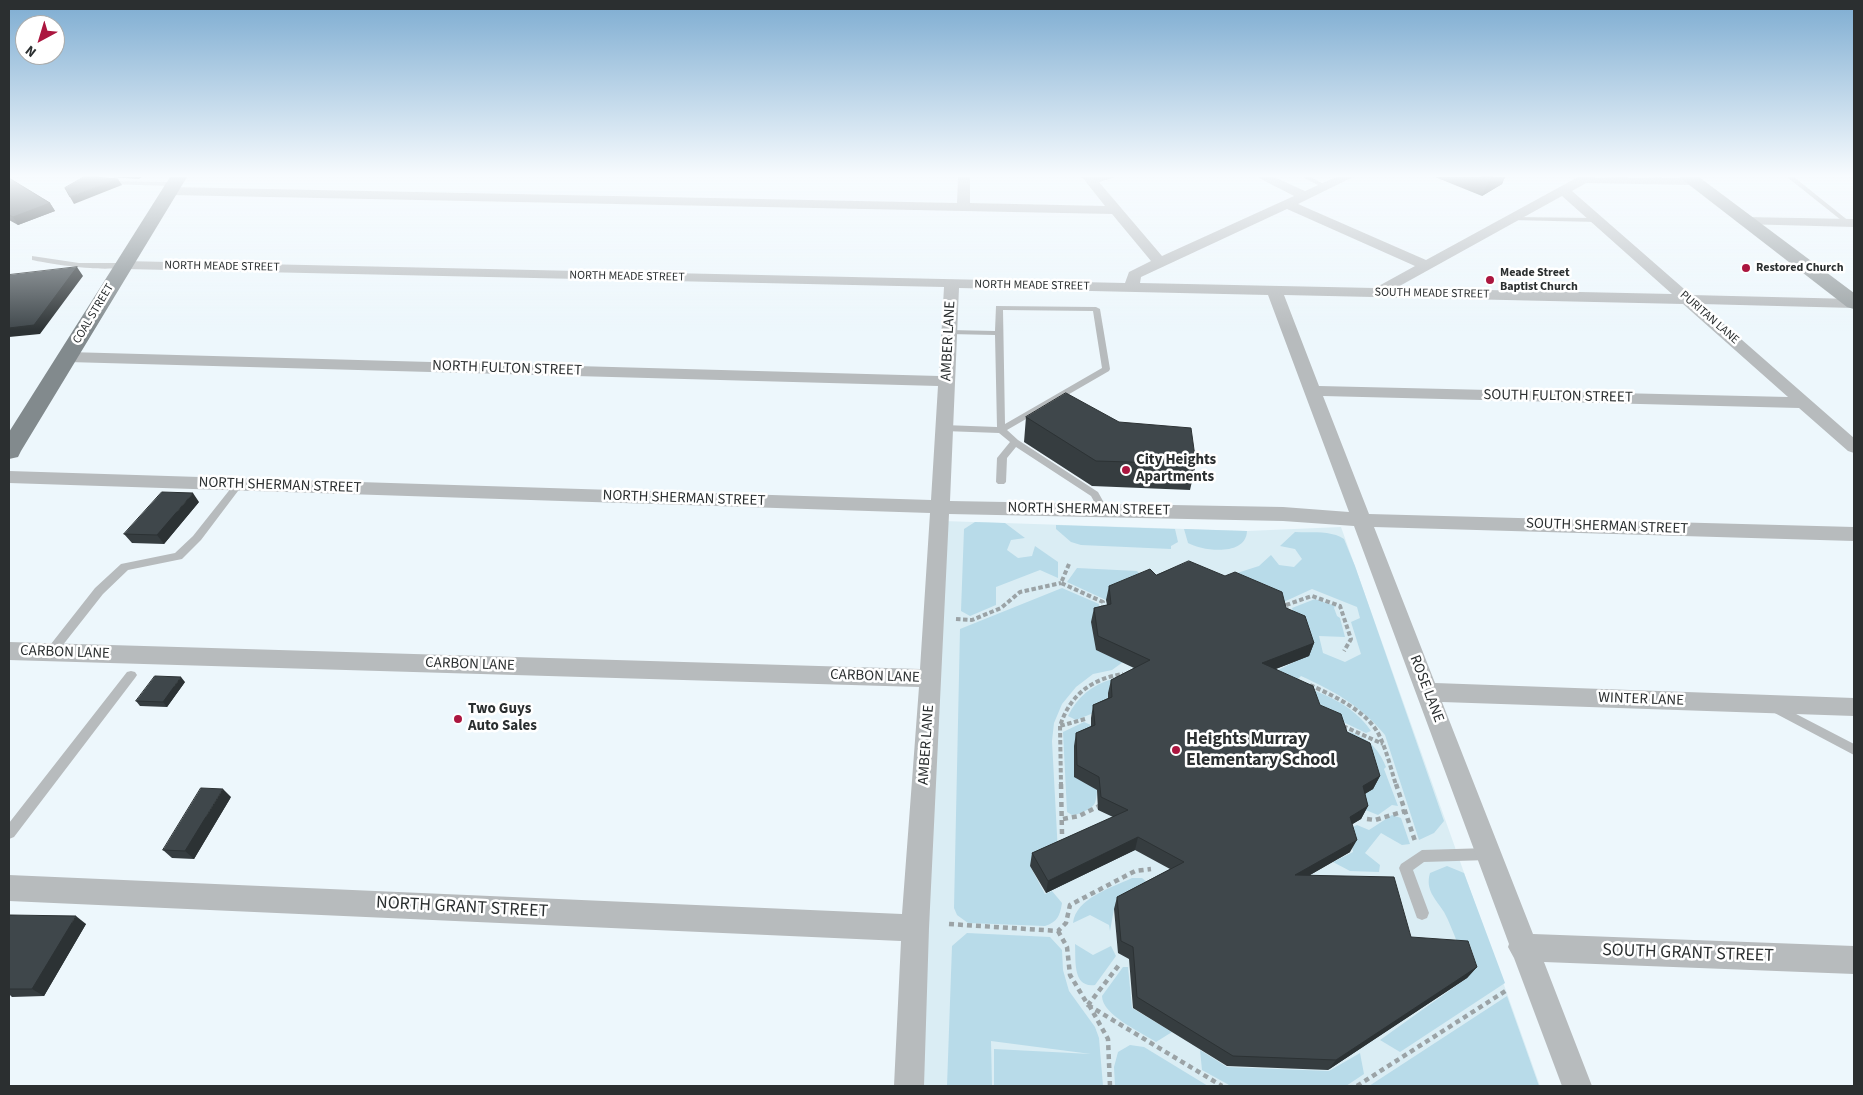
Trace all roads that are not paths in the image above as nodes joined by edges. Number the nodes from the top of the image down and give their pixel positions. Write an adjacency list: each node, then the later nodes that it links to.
1 (147, 228): 10 (main road, COAL STREET)
2 (1130, 228): 9 (street)
3 (1234, 228): 9 (street)
4 (1340, 228): 11 (street)
5 (1497, 228): 11 (street)
6 (1607, 228): 16 (street, PURITAN LANE)
7 (1754, 228): 17 (main road)
8 (35, 258): 10 (lane)
9 (1160, 262): 13 (street)
10 (124, 265): 12 (street, NORTH MEADE STREET); 20 (main road, COAL STREET)
11 (1426, 266): 15 (street)
12 (952, 285): 13 (street, NORTH MEADE STREET); 18 (street, AMBER LANE)
13 (1131, 288): 14 (street, SOUTH MEADE STREET)
14 (1275, 292): 15 (street, SOUTH MEADE STREET); 22 (street, ROSE LANE)
15 (1377, 293): 16 (street, SOUTH MEADE STREET)
16 (1688, 300): 17 (street, SOUTH MEADE STREET); 23 (street, PURITAN LANE)
17 (1854, 303)
18 (949, 332): 19 (lane); 21 (street, AMBER LANE)
19 (999, 333): 25 (lane); 25 (lane)
20 (68, 357): 21 (street, NORTH FULTON STREET); 28 (main road, COAL STREET)
21 (946, 381): 24 (street, AMBER LANE)
22 (1312, 391): 23 (street, SOUTH FULTON STREET); 34 (street, ROSE LANE)
23 (1805, 403): 27 (street, PURITAN LANE)
24 (944, 428): 25 (lane); 32 (street, AMBER LANE)
25 (1001, 430): 26 (lane)
26 (1015, 442): 30 (lane); 33 (lane)
27 (1854, 447)
28 (9, 451)
29 (9, 477): 31 (street, NORTH SHERMAN STREET)
30 (1001, 482)
31 (238, 485): 32 (street, NORTH SHERMAN STREET); 37 (lane)
32 (940, 506): 33 (street, NORTH SHERMAN STREET); 39 (street, AMBER LANE)
33 (1103, 510): 34 (street, NORTH SHERMAN STREET)
34 (1360, 520): 35 (street, SOUTH SHERMAN STREET); 40 (street, ROSE LANE)
35 (1854, 534)
36 (9, 651): 37 (street, CARBON LANE)
37 (51, 652): 39 (street, CARBON LANE)
38 (131, 675): 44 (lane)
39 (932, 678): 48 (street, AMBER LANE)
40 (1428, 692): 41 (street, WINTER LANE); 45 (street, ROSE LANE)
41 (1768, 704): 42 (street, WINTER LANE); 43 (lane)
42 (1854, 707)
43 (1854, 750)
44 (9, 833)
45 (1488, 854): 47 (lane); 49 (street, ROSE LANE)
46 (9, 888): 48 (street, NORTH GRANT STREET)
47 (1422, 913)
48 (914, 928): 51 (street, AMBER LANE)
49 (1522, 947): 50 (street, SOUTH GRANT STREET); 52 (street, ROSE LANE)
50 (1854, 960)
51 (909, 1086)
52 (1576, 1086)

